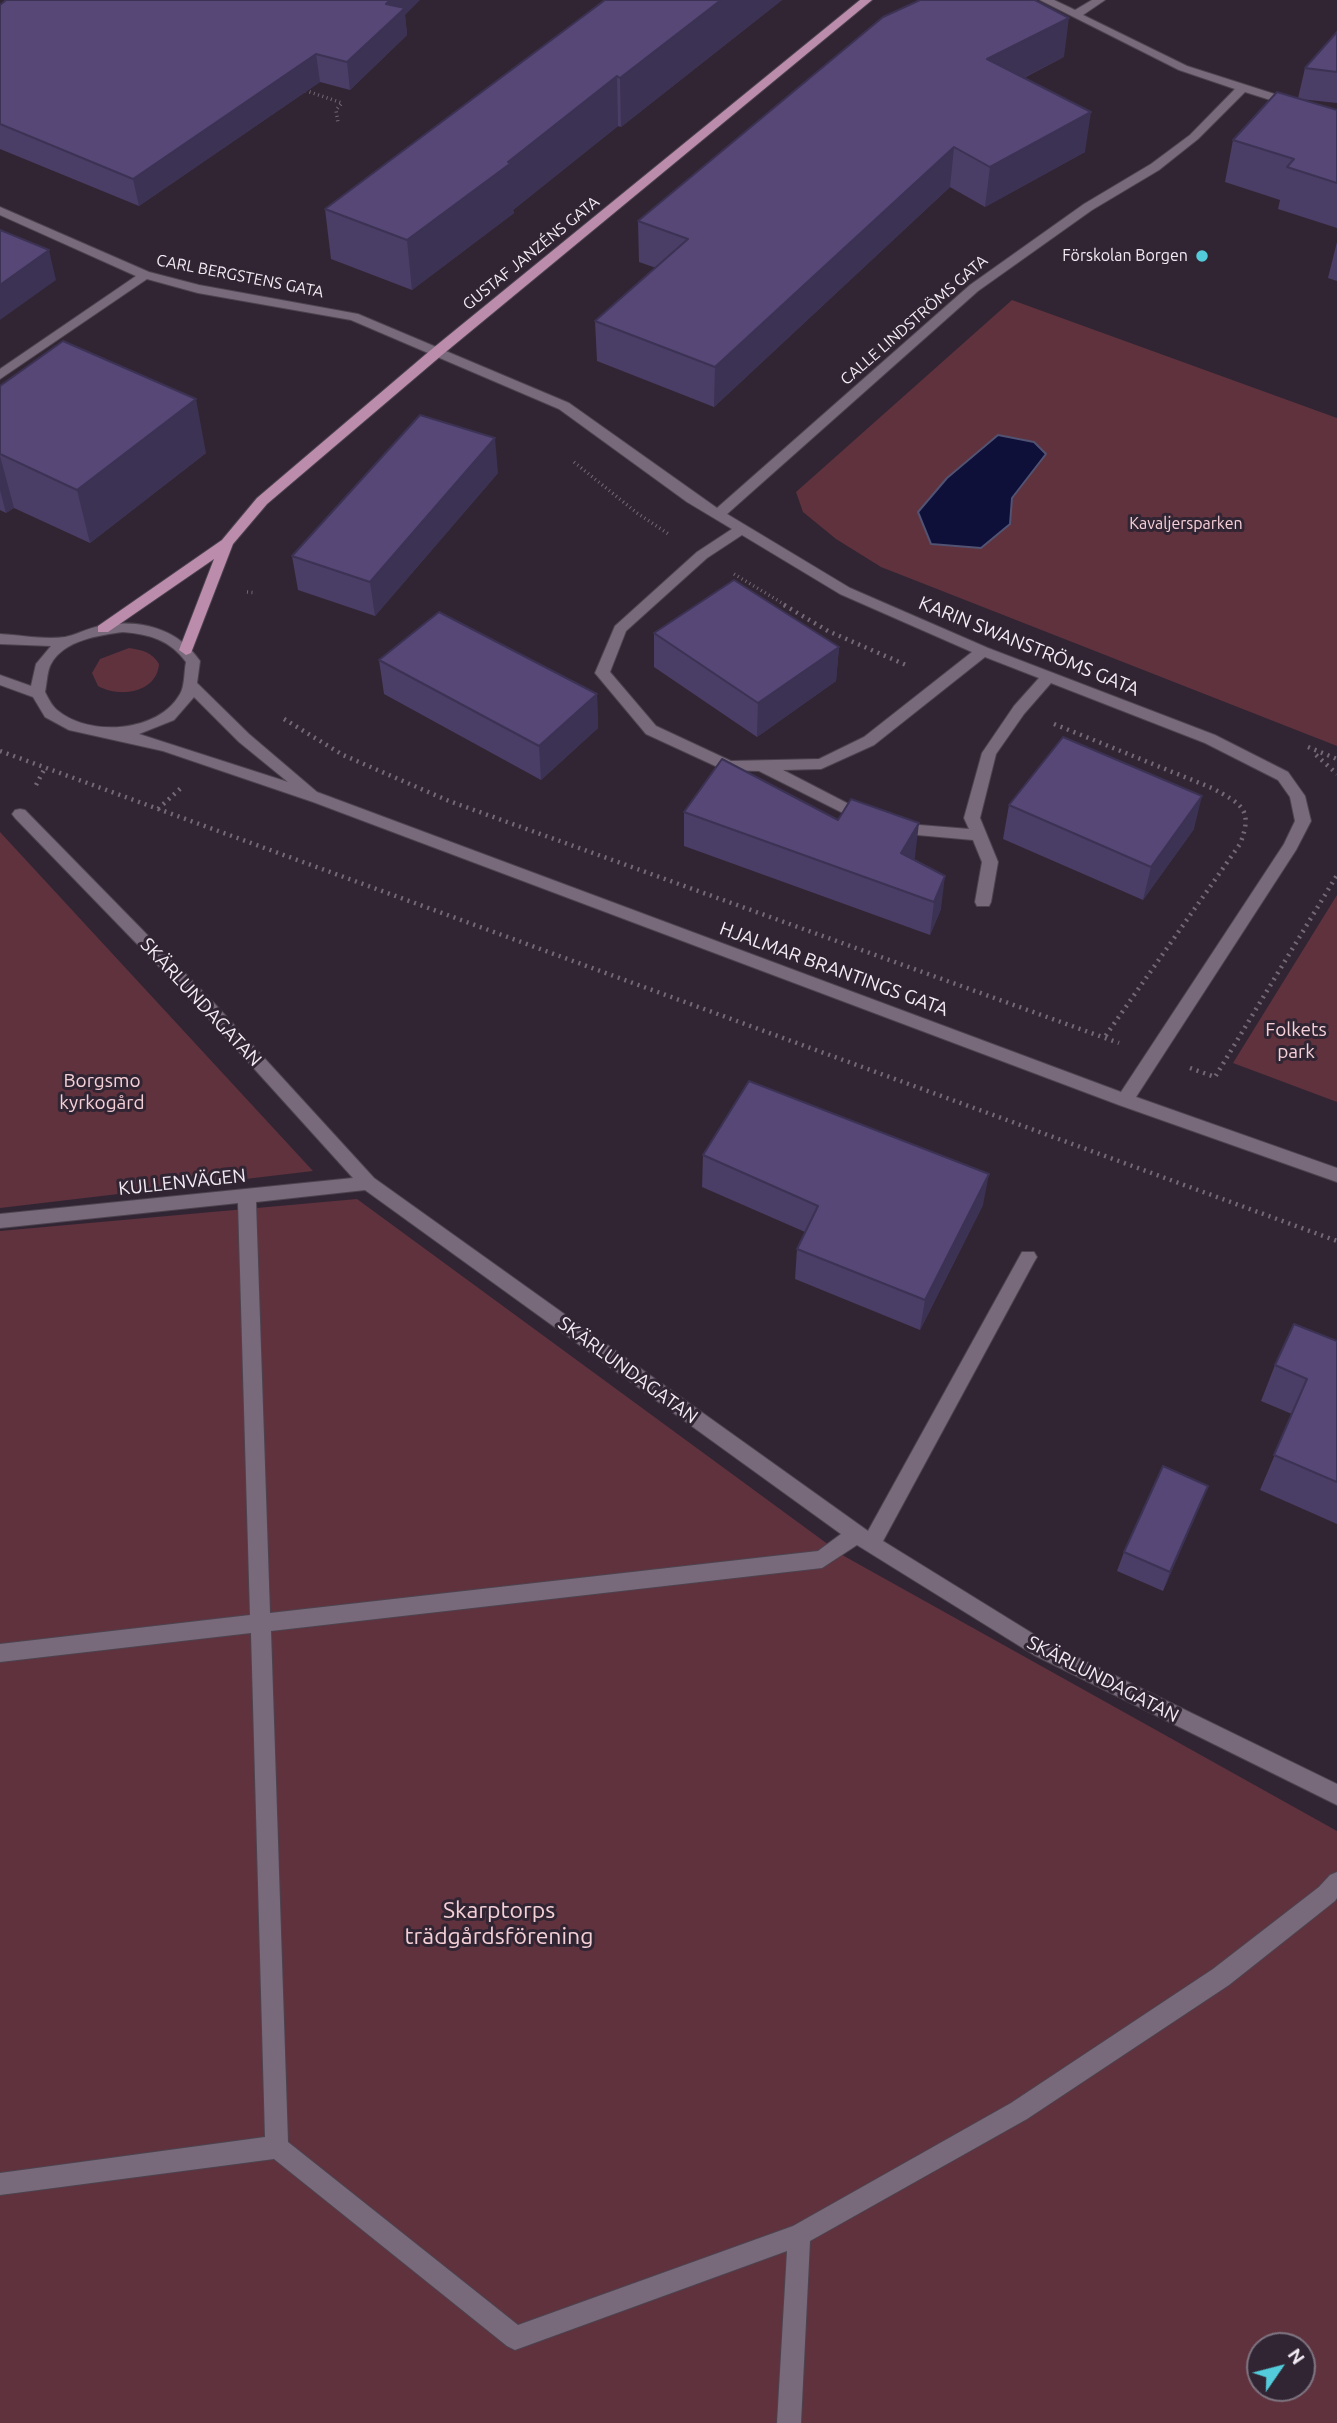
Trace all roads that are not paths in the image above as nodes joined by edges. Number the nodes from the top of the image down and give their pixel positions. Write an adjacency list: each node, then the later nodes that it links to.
1 (867, 0): 9 (main road, GUSTAF JANZÉNS GATA)
2 (1045, 0): 4 (street)
3 (1100, 0): 4 (street)
4 (1075, 15): 5 (street)
5 (1241, 89): 6 (street); 11 (street, CALLE LINDSTRÖMS GATA)
6 (1337, 118)
7 (0, 211): 8 (street, CARL BERGSTENS GATA)
8 (145, 275): 9 (street, CARL BERGSTENS GATA); 10 (street)
9 (437, 352): 11 (street, KARIN SWANSTRÖMS GATA); 13 (main road, GUSTAF JANZÉNS GATA)
10 (0, 376)
11 (720, 513): 12 (street, KARIN SWANSTRÖMS GATA)
12 (743, 528): 18 (street, KARIN SWANSTRÖMS GATA); 24 (street)
13 (227, 543): 14 (main road, GUSTAF JANZÉNS GATA); 17 (main road, GUSTAF JANZÉNS GATA)
14 (103, 629): 16 (street); 17 (street)
15 (0, 639): 16 (street)
16 (66, 642): 22 (street)
17 (186, 650): 21 (street)
18 (983, 651): 19 (street, KARIN SWANSTRÖMS GATA); 24 (street)
19 (1049, 676): 27 (street); 29 (street, KARIN SWANSTRÖMS GATA)
20 (0, 680): 22 (street)
21 (192, 687): 23 (street, HJALMAR BRANTINGS GATA); 25 (street, HJALMAR BRANTINGS GATA)
22 (34, 692): 23 (street, HJALMAR BRANTINGS GATA)
23 (114, 734): 25 (street, HJALMAR BRANTINGS GATA)
24 (763, 766): 27 (street)
25 (318, 798): 29 (street, HJALMAR BRANTINGS GATA)
26 (20, 814): 31 (street, SKÄRLUNDAGATAN)
27 (979, 835): 28 (street)
28 (983, 902)
29 (1125, 1100): 30 (street, HJALMAR BRANTINGS GATA)
30 (1337, 1175)
31 (368, 1183): 32 (street, KULLENVÄGEN); 35 (street, SKÄRLUNDAGATAN)
32 (247, 1197): 33 (street, KULLENVÄGEN); 36 (street)
33 (0, 1221)
34 (1028, 1257): 35 (street)
35 (864, 1539): 36 (street); 38 (street, SKÄRLUNDAGATAN)
36 (261, 1623): 37 (street); 40 (street)
37 (0, 1653)
38 (1337, 1795)
39 (1337, 1882): 42 (street)
40 (277, 2147): 41 (street); 42 (street)
41 (0, 2184)
42 (799, 2235): 43 (street)
43 (789, 2423)

